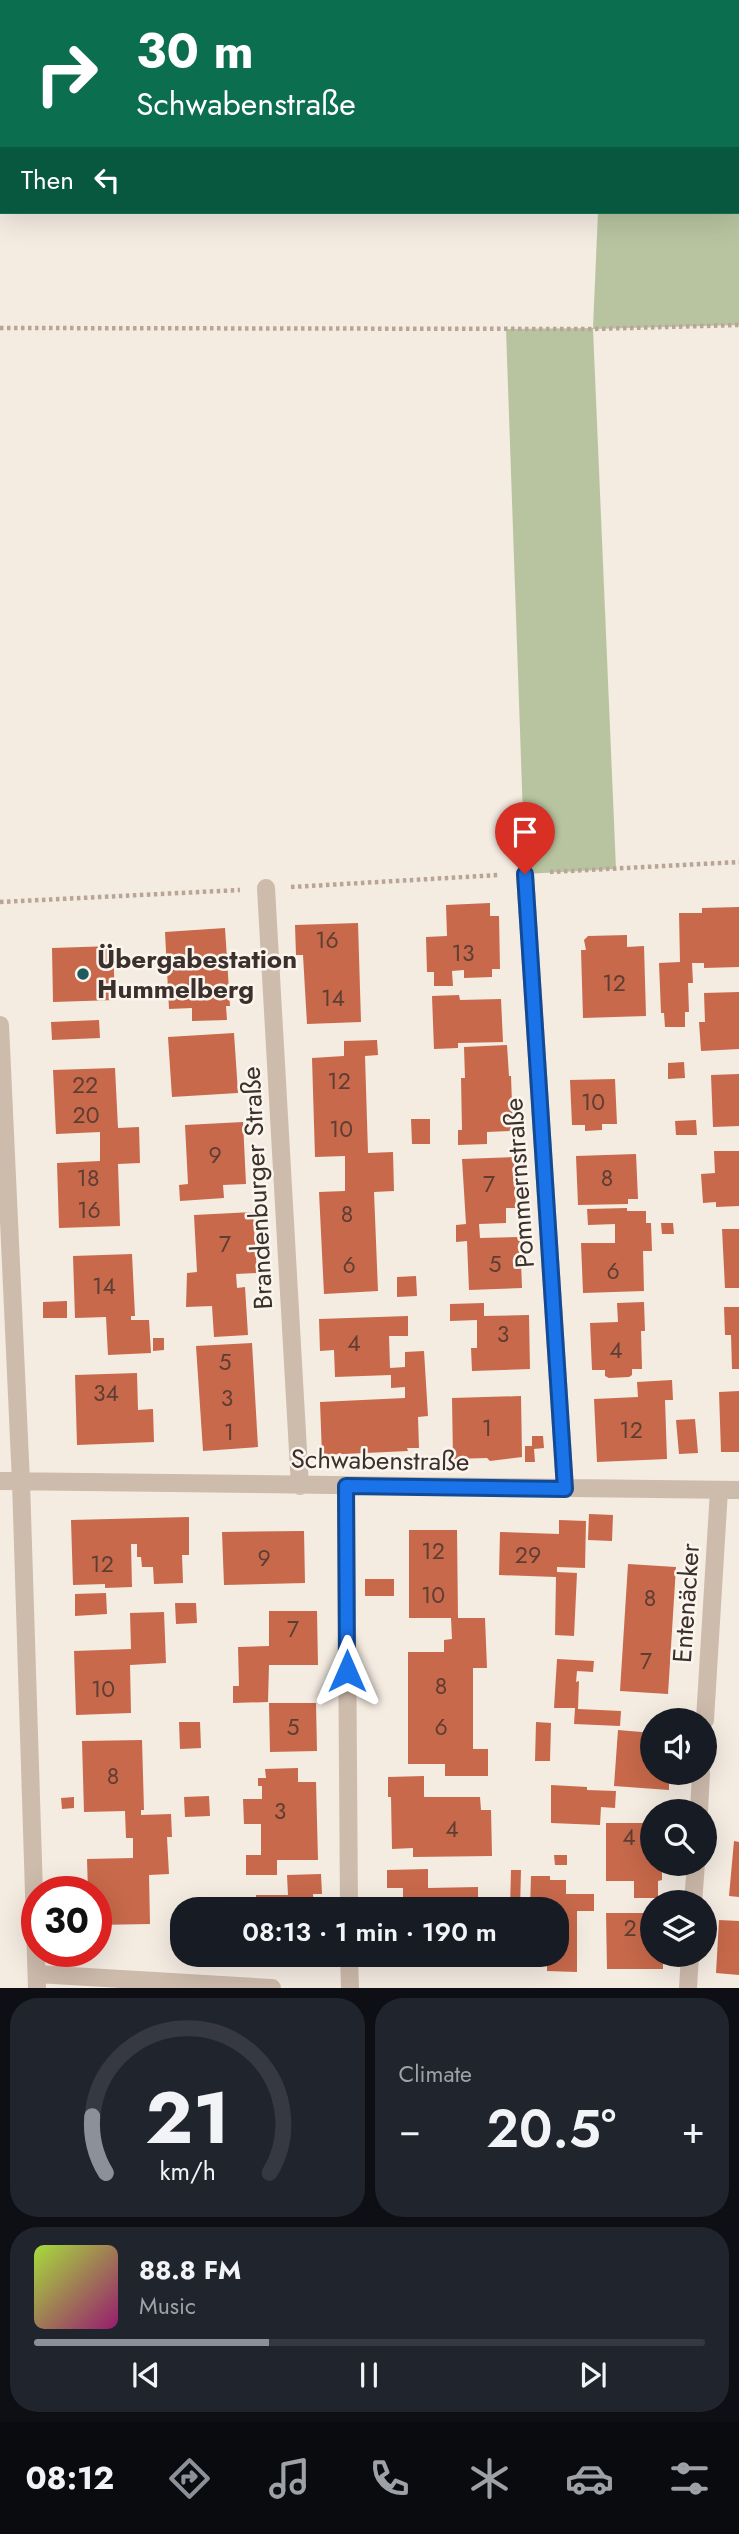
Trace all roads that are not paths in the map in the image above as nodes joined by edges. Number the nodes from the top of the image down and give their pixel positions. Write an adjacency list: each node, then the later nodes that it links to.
1 (525, 874): 8 (street, Pommernstraße)
2 (266, 888): 6 (street, Brandenburger Straße)
3 (0, 1025): 5 (street)
4 (0, 1481): 5 (street, Schwabenstraße)
5 (21, 1482): 6 (street, Schwabenstraße); 15 (street)
6 (300, 1486): 7 (street, Schwabenstraße)
7 (346, 1486): 8 (street, Schwabenstraße); 12 (street)
8 (565, 1489): 9 (street, Schwabenstraße)
9 (719, 1490): 10 (street, Schwabenstraße); 11 (street, Entenäcker)
10 (739, 1490)
11 (706, 1708)
12 (349, 1897)
13 (349, 1967): 17 (street)
14 (689, 1967): 18 (street)
15 (37, 1981): 16 (street)
16 (272, 1988)
17 (350, 1988)
18 (688, 1988)

